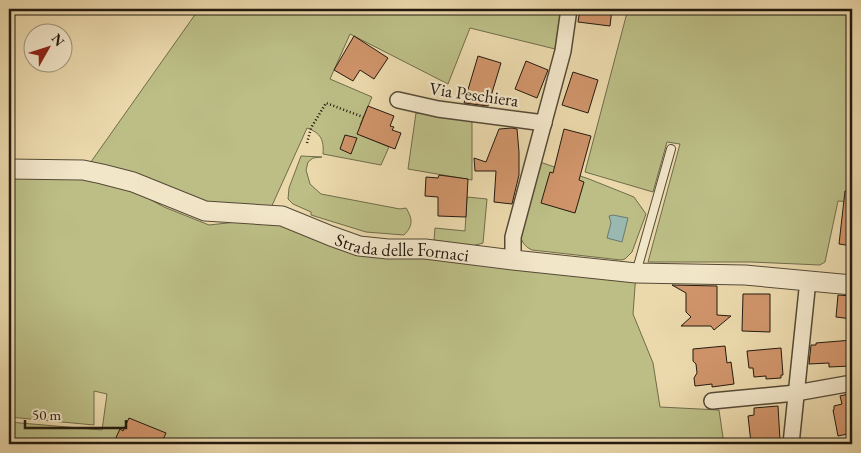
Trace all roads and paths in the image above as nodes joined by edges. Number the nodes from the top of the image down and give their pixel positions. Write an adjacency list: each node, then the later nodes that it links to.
1 (569, 9): 4 (street)
2 (398, 100): 4 (street, Via Peschiera)
3 (363, 116): 5 (path)
4 (544, 123): 8 (street)
5 (306, 143)
6 (671, 149): 9 (lane)
7 (9, 169): 8 (street, Strada delle Fornaci)
8 (513, 260): 9 (street, Strada delle Fornaci)
9 (636, 272): 10 (street, Strada delle Fornaci)
10 (808, 280): 11 (street, Strada delle Fornaci); 13 (street)
11 (852, 284)
12 (852, 383): 13 (street)
13 (796, 393): 14 (street); 15 (street)
14 (712, 401)
15 (791, 444)

